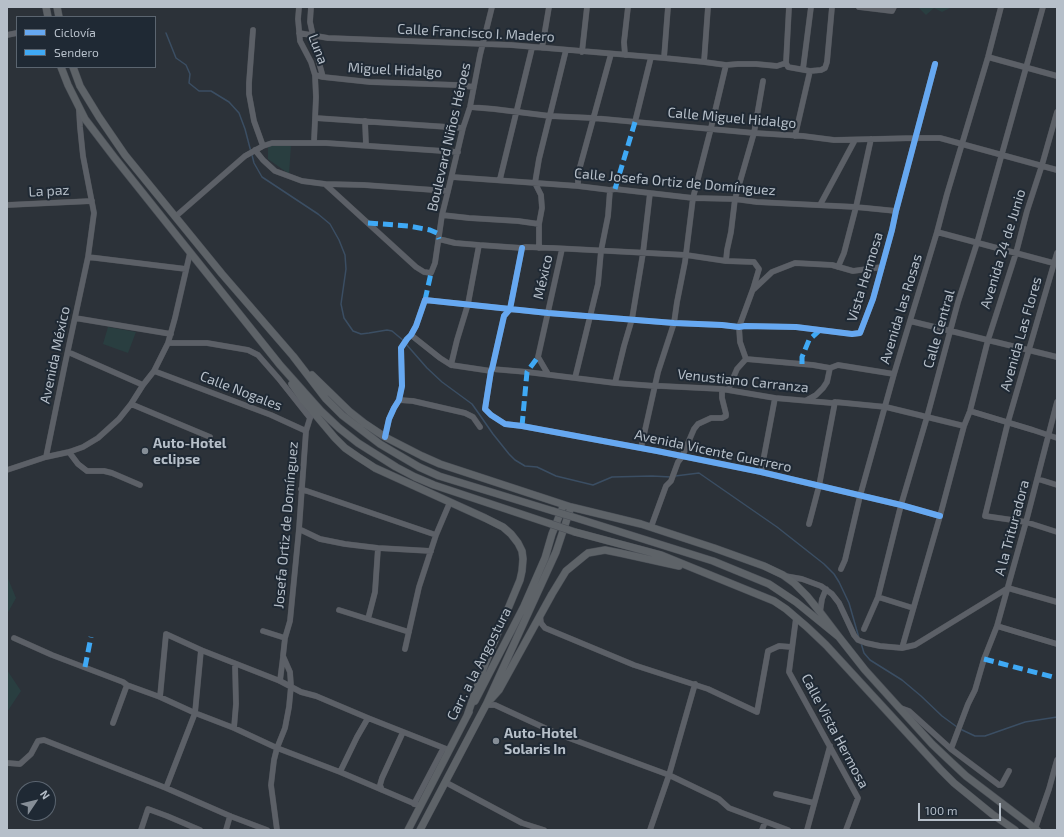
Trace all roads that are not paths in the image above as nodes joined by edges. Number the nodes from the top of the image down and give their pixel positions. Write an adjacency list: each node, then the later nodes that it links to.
1 (299, 7): 17 (street, Luna)
2 (311, 7): 18 (street)
3 (492, 7): 19 (street, Boulevard Niños Héroes)
4 (549, 7): 21 (street)
5 (587, 7): 23 (street)
6 (628, 7): 25 (street)
7 (668, 7): 28 (street)
8 (708, 7): 29 (street)
9 (789, 7): 32 (street)
10 (811, 7): 36 (street)
11 (832, 7): 37 (street)
12 (859, 7): 15 (street)
13 (1001, 7): 27 (street, Avenida las Rosas)
14 (1043, 7): 35 (street, Calle Central)
15 (893, 9)
16 (253, 30): 62 (street)
17 (299, 33): 18 (street, Calle Francisco I. Madero); 38 (street, Luna)
18 (312, 36): 19 (street, Calle Francisco I. Madero); 40 (street)
19 (483, 44): 20 (street, Calle Francisco I. Madero); 42 (street, Boulevard Niños Héroes)
20 (532, 48): 21 (street, Calle Francisco I. Madero); 45 (street)
21 (542, 48): 22 (street, Calle Francisco I. Madero)
22 (566, 50): 23 (street, Calle Francisco I. Madero); 47 (street)
23 (582, 52): 24 (street, Calle Francisco I. Madero)
24 (612, 54): 25 (street, Calle Francisco I. Madero); 49 (street)
25 (625, 55): 26 (street, Calle Francisco I. Madero)
26 (651, 57): 28 (street, Calle Francisco I. Madero); 51 (street)
27 (988, 57): 35 (street); 60 (street, Avenida las Rosas)
28 (664, 58): 29 (street, Calle Francisco I. Madero)
29 (704, 62): 31 (street, Calle Francisco I. Madero)
30 (935, 64): 56 (street)
31 (726, 65): 32 (street); 53 (street)
32 (787, 65): 36 (street)
33 (60, 68): 44 (main road)
34 (73, 68): 84 (main road)
35 (1026, 68): 39 (street); 65 (street, Calle Central)
36 (803, 69): 37 (street)
37 (810, 71): 55 (street)
38 (315, 75): 40 (street, Miguel Hidalgo); 48 (street, Luna)
39 (1057, 76)
40 (323, 77): 42 (street, Miguel Hidalgo)
41 (763, 81): 54 (street)
42 (474, 87): 43 (street, Boulevard Niños Héroes)
43 (470, 107): 45 (street, Calle Miguel Hidalgo); 52 (street, Boulevard Niños Héroes)
44 (79, 108): 78 (street, Avenida México); 94 (main road)
45 (516, 111): 47 (street, Calle Miguel Hidalgo); 69 (street)
46 (1057, 112): 66 (street, Avenida 24 de Junio)
47 (550, 116): 49 (street, Calle Miguel Hidalgo); 70 (street)
48 (315, 118): 50 (street); 59 (street, Luna)
49 (593, 118): 51 (street, Calle Miguel Hidalgo); 72 (street)
50 (365, 120): 52 (street); 61 (street)
51 (635, 122): 53 (street, Calle Miguel Hidalgo)
52 (463, 128): 64 (street, Boulevard Niños Héroes)
53 (712, 128): 54 (street, Calle Miguel Hidalgo); 76 (street)
54 (754, 133): 55 (street, Calle Miguel Hidalgo); 77 (street)
55 (795, 136): 58 (street, Calle Miguel Hidalgo)
56 (916, 138): 57 (street, Calle Miguel Hidalgo); 60 (street, Calle Miguel Hidalgo); 82 (street, Vista Hermosa)
57 (871, 139): 58 (street, Calle Miguel Hidalgo); 81 (street)
58 (855, 140): 80 (street)
59 (314, 142): 61 (street); 62 (street)
60 (962, 143): 65 (street, Calle Miguel Hidalgo); 86 (street, Avenida las Rosas)
61 (366, 145): 64 (street)
62 (263, 146): 63 (street)
63 (254, 151): 71 (street); 84 (street)
64 (458, 152): 68 (street, Boulevard Niños Héroes)
65 (1002, 155): 66 (street, Calle Miguel Hidalgo); 88 (street, Calle Central)
66 (1042, 166): 67 (street, Calle Miguel Hidalgo); 95 (street, Avenida 24 de Junio)
67 (1057, 170)
68 (452, 177): 69 (street, Calle Josefa Ortiz de Domínguez); 74 (street, Boulevard Niños Héroes)
69 (500, 180): 70 (street, Calle Josefa Ortiz de Domínguez)
70 (535, 183): 72 (street, Calle Josefa Ortiz de Domínguez); 85 (street)
71 (325, 184): 74 (street); 87 (street, Boulevard Niños Héroes)
72 (578, 186): 73 (street, Calle Josefa Ortiz de Domínguez)
73 (610, 190): 75 (street, Calle Josefa Ortiz de Domínguez); 93 (street)
74 (448, 191): 83 (street, Boulevard Niños Héroes)
75 (650, 193): 76 (street, Calle Josefa Ortiz de Domínguez); 97 (street)
76 (693, 198): 77 (street, Calle Josefa Ortiz de Domínguez); 98 (street)
77 (735, 199): 80 (street, Calle Josefa Ortiz de Domínguez); 100 (street)
78 (92, 201): 79 (street, La paz); 99 (street, Avenida México)
79 (7, 205)
80 (820, 205): 81 (street, Calle Josefa Ortiz de Domínguez)
81 (856, 207): 82 (street, Calle Josefa Ortiz de Domínguez); 102 (street)
82 (896, 211): 103 (street, Vista Hermosa)
83 (442, 215): 85 (street); 87 (street, Boulevard Niños Héroes)
84 (175, 217): 122 (main road)
85 (539, 224): 91 (street)
86 (937, 232): 88 (street); 112 (street, Avenida las Rosas)
87 (439, 240): 89 (street, México)
88 (977, 244): 95 (street); 115 (street, Calle Central)
89 (479, 246): 90 (street, México); 106 (street)
90 (522, 248): 91 (street, México); 107 (street)
91 (539, 248): 92 (street, México)
92 (562, 249): 93 (street); 108 (street, México)
93 (601, 251): 97 (street); 109 (street)
94 (190, 253): 104 (street); 125 (main road)
95 (1016, 253): 101 (street); 118 (street, Avenida 24 de Junio)
96 (1057, 253): 101 (street, Avenida Las Flores)
97 (643, 254): 98 (street); 111 (street)
98 (686, 255): 100 (street); 113 (street)
99 (88, 257): 104 (street); 110 (street, Avenida México)
100 (726, 261): 105 (street)
101 (1055, 264): 120 (street, Avenida Las Flores)
102 (838, 266): 103 (street); 105 (street)
103 (882, 267): 114 (street, Vista Hermosa)
104 (186, 268): 116 (street)
105 (753, 289): 114 (street)
106 (468, 304): 107 (street); 117 (street); 126 (street)
107 (510, 309): 108 (street); 129 (street)
108 (548, 313): 109 (street); 130 (street, México)
109 (590, 316): 111 (street); 132 (street)
110 (75, 318): 116 (street); 121 (street, Avenida México)
111 (632, 320): 113 (street); 133 (street)
112 (910, 320): 115 (street); 131 (street, Avenida las Rosas)
113 (674, 323): 114 (street); 135 (street)
114 (739, 327): 124 (street)
115 (950, 331): 118 (street); 148 (street, Calle Central)
116 (171, 334): 119 (street)
117 (411, 335): 126 (street); 139 (street)
118 (988, 340): 120 (street); 146 (street, Avenida 24 de Junio)
119 (168, 343): 128 (street); 147 (street)
120 (1029, 350): 123 (street); 149 (street, Avenida Las Flores)
121 (68, 352): 134 (street); 159 (street, Avenida México)
122 (293, 356): 155 (main road); 200 (main road, bridge)
123 (1057, 357)
124 (746, 358): 127 (street); 136 (street)
125 (280, 365): 147 (main road); 181 (main road, bridge)
126 (452, 365): 129 (street, Venustiano Carranza)
127 (830, 368): 131 (street); 137 (street)
128 (154, 370): 134 (street); 152 (street, Calle Nogales)
129 (492, 370): 130 (street, Venustiano Carranza); 157 (street, Avenida Vicente Guerrero)
130 (548, 374): 132 (street, Venustiano Carranza)
131 (894, 374): 145 (street, Avenida las Rosas)
132 (575, 378): 133 (street, Venustiano Carranza)
133 (615, 383): 135 (street, Venustiano Carranza)
134 (143, 385): 144 (street)
135 (655, 386): 136 (street, Venustiano Carranza); 157 (street)
136 (725, 389): 138 (street, Venustiano Carranza); 160 (street)
137 (821, 391): 140 (street); 141 (street)
138 (775, 398): 140 (street, Venustiano Carranza); 162 (street)
139 (399, 400): 151 (street); 155 (street)
140 (807, 400): 141 (street, Venustiano Carranza)
141 (826, 402): 142 (street, Venustiano Carranza)
142 (835, 402): 145 (street, Venustiano Carranza); 166 (street)
143 (1057, 402): 153 (street, A la Trituradora)
144 (131, 404): 154 (street); 158 (street)
145 (886, 407): 148 (street, Venustiano Carranza); 168 (street, Avenida las Rosas)
146 (970, 411): 149 (street); 150 (street, Avenida 24 de Junio)
147 (311, 416): 152 (street); 169 (main road)
148 (927, 417): 150 (street, Venustiano Carranza); 170 (street, Calle Central)
149 (1008, 422): 153 (street); 173 (street, Avenida Las Flores)
150 (964, 426): 172 (street, Avenida 24 de Junio)
151 (480, 427)
152 (306, 430): 167 (street, Josefa Ortiz de Domínguez)
153 (1049, 436): 156 (street); 163 (street, A la Trituradora)
154 (210, 437)
155 (385, 437): 171 (main road)
156 (1057, 438)
157 (641, 448): 160 (street, Avenida Vicente Guerrero)
158 (69, 452): 159 (street); 164 (street)
159 (46, 457): 161 (street)
160 (682, 457): 162 (street, Avenida Vicente Guerrero); 175 (street)
161 (7, 470)
162 (761, 472): 166 (street, Avenida Vicente Guerrero)
163 (1038, 479): 165 (street); 173 (street, A la Trituradora)
164 (140, 485)
165 (1057, 485)
166 (819, 486): 168 (street, Avenida Vicente Guerrero); 174 (street)
167 (301, 489): 176 (street, Josefa Ortiz de Domínguez); 178 (street)
168 (860, 496): 170 (street, Avenida Vicente Guerrero); 182 (street, Avenida las Rosas)
169 (450, 502): 178 (street); 218 (main road)
170 (901, 505): 172 (street, Avenida Vicente Guerrero); 186 (street, Calle Central)
171 (568, 506): 175 (main road); 215 (main road, Carr. a la Angostura); 218 (main road, Carr. a la Angostura)
172 (940, 516): 188 (street, Avenida 24 de Junio)
173 (1026, 522): 177 (street); 184 (street, A la Trituradora)
174 (809, 524)
175 (651, 528): 183 (main road)
176 (299, 529): 179 (street); 202 (street, Josefa Ortiz de Domínguez)
177 (1057, 532)
178 (436, 534): 180 (street)
179 (378, 548): 180 (street); 193 (street)
180 (431, 550): 199 (street)
181 (694, 569): 191 (main road); 192 (main road)
182 (841, 569)
183 (783, 575): 185 (street); 190 (main road)
184 (1008, 588): 187 (street); 194 (street); 205 (street, A la Trituradora)
185 (826, 589): 190 (street); 205 (street)
186 (878, 597): 188 (street); 196 (street, Calle Central)
187 (1057, 602)
188 (913, 608): 205 (street, Avenida 24 de Junio)
189 (339, 610): 193 (street)
190 (820, 612): 200 (main road)
191 (540, 615): 195 (street); 198 (main road)
192 (796, 618): 204 (street, Calle Vista Hermosa); 254 (main road)
193 (368, 619): 199 (street)
194 (997, 626): 203 (street); 225 (street)
195 (545, 628): 198 (street); 211 (street)
196 (864, 629)
197 (263, 631): 202 (street)
198 (531, 631): 215 (main road)
199 (409, 632): 206 (street)
200 (839, 637): 216 (main road)
201 (14, 638): 212 (street)
202 (284, 638): 208 (street, Josefa Ortiz de Domínguez)
203 (1057, 644)
204 (792, 646): 211 (street); 223 (street, Calle Vista Hermosa)
205 (902, 648)
206 (406, 649)
207 (201, 650): 209 (street); 214 (street); 217 (street)
208 (283, 656): 210 (street, Josefa Ortiz de Domínguez); 213 (street)
209 (235, 664): 210 (street); 221 (street)
210 (280, 681): 213 (street)
211 (695, 684): 231 (street)
212 (127, 685): 214 (street); 220 (street)
213 (291, 686): 219 (street); 224 (street)
214 (160, 697): 217 (street)
215 (486, 704): 231 (street); 232 (main road, Carr. a la Angostura)
216 (898, 707): 225 (street); 255 (main road)
217 (195, 713): 221 (street); 233 (street)
218 (467, 716): 226 (main road, Carr. a la Angostura)
219 (368, 718): 222 (street); 230 (street)
220 (113, 723)
221 (234, 728): 224 (street)
222 (403, 732): 226 (street); 234 (street)
223 (830, 746): 236 (street); 253 (street, Calle Vista Hermosa)
224 (277, 748): 230 (street); 245 (street)
225 (951, 749): 229 (street)
226 (446, 750): 237 (main road, Carr. a la Angostura)
227 (1057, 760): 255 (street)
228 (7, 763): 233 (street)
229 (1008, 771)
230 (340, 772): 234 (street)
231 (669, 776): 239 (street); 249 (street)
232 (445, 782): 247 (main road, Carr. a la Angostura); 248 (street)
233 (166, 788): 238 (street)
234 (382, 790): 237 (street)
235 (776, 794): 236 (street)
236 (814, 803): 252 (street)
237 (417, 805): 246 (main road, Carr. a la Angostura)
238 (230, 816): 243 (street); 244 (street)
239 (765, 822): 250 (street); 251 (street)
240 (185, 827): 241 (street); 242 (street)
241 (141, 830)
242 (200, 830)
243 (226, 830)
244 (267, 830)
245 (278, 830)
246 (408, 830)
247 (420, 830)
248 (544, 830)
249 (650, 830)
250 (762, 830)
251 (788, 830)
252 (807, 830)
253 (846, 830)
254 (1015, 830)
255 (1036, 830)

